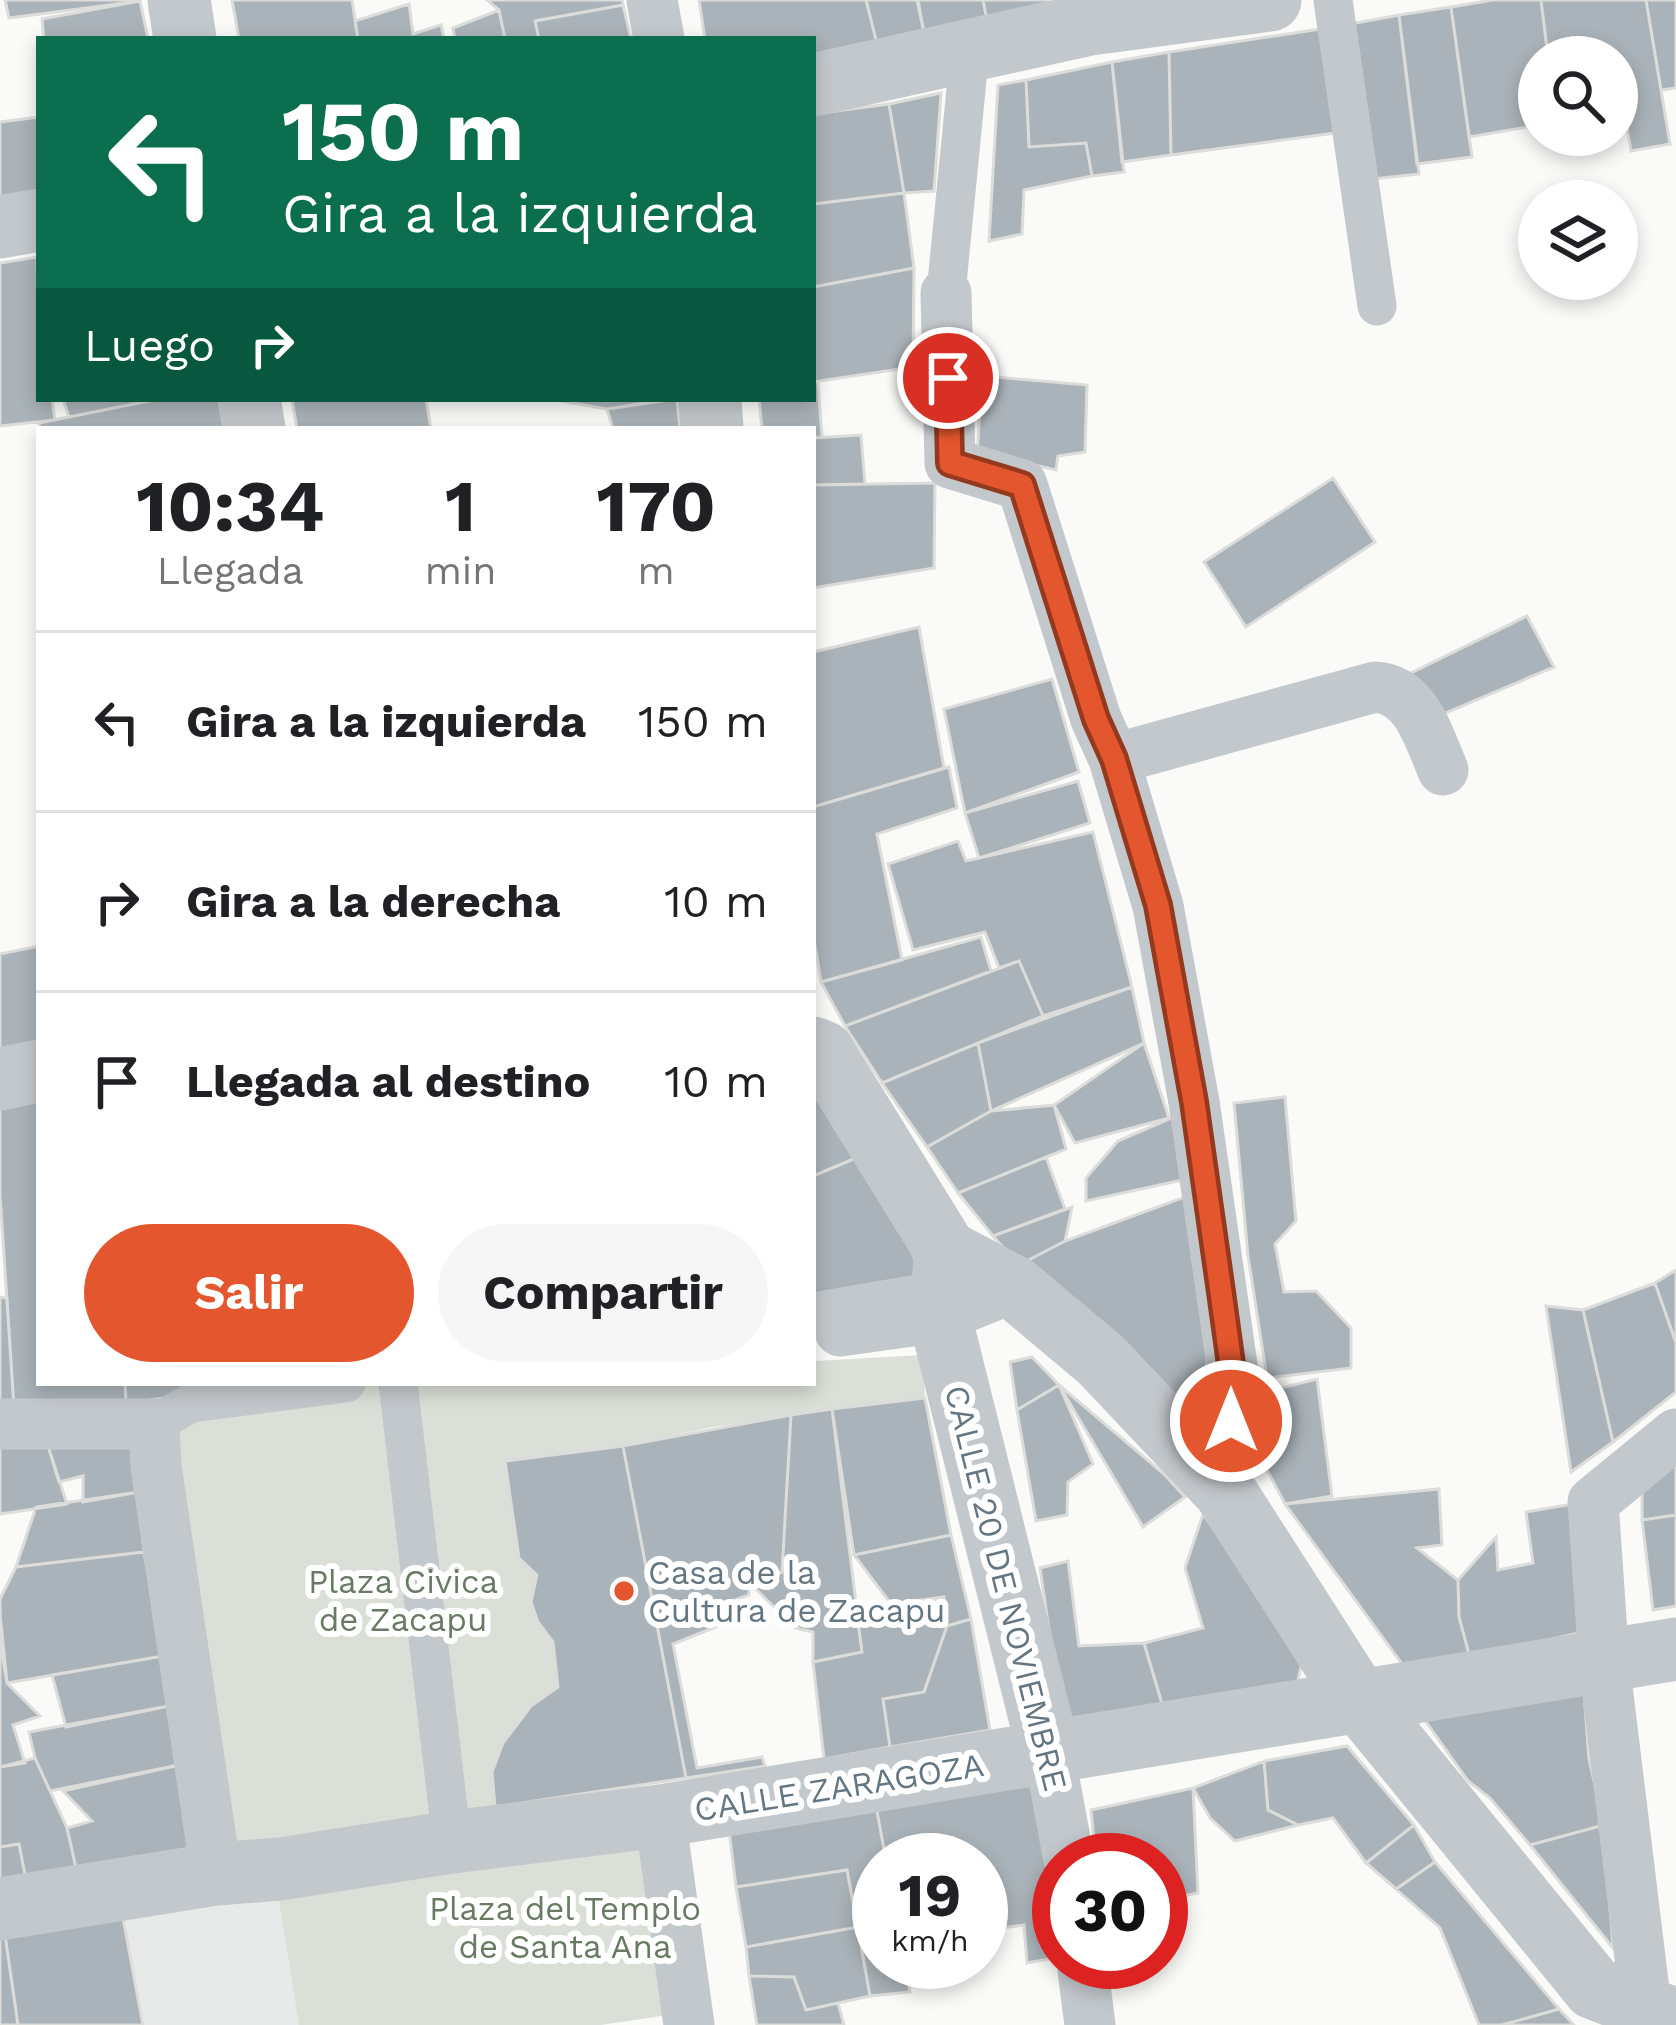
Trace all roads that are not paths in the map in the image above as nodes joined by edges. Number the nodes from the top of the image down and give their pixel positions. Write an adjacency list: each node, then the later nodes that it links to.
1 (179, 0): 6 (street)
2 (652, 0): 7 (street)
3 (1270, 0): 5 (street)
4 (1334, 0): 13 (street)
5 (1090, 12): 8 (street)
6 (185, 36)
7 (658, 36)
8 (970, 49): 9 (street); 12 (street)
9 (816, 84)
10 (36, 221): 11 (street)
11 (0, 227)
12 (946, 293): 14 (street)
13 (1377, 305)
14 (1114, 759): 15 (street); 26 (street)
15 (1442, 770)
16 (816, 1049): 19 (street)
17 (36, 1072): 18 (street)
18 (0, 1079)
19 (942, 1286): 20 (street); 26 (street); 30 (street, CALLE 20 DE NOVIEMBRE)
20 (827, 1322)
21 (323, 1386): 24 (street)
22 (399, 1386): 33 (street)
23 (0, 1424): 24 (street)
24 (154, 1424): 34 (street)
25 (1676, 1434): 28 (street)
26 (1225, 1490): 29 (street)
27 (1676, 1649): 28 (street, CALLE ZARAGOZA)
28 (1604, 1662): 29 (street, CALLE ZARAGOZA); 37 (street)
29 (1358, 1699): 30 (street, CALLE ZARAGOZA); 37 (street)
30 (1049, 1753): 31 (street, CALLE ZARAGOZA); 32 (street, CALLE 20 DE NOVIEMBRE)
31 (660, 1816): 33 (street, CALLE ZARAGOZA); 38 (street)
32 (1064, 1833)
33 (452, 1842): 34 (street, CALLE ZARAGOZA)
34 (216, 1874): 35 (street, CALLE ZARAGOZA)
35 (0, 1909)
36 (1085, 1989): 39 (street)
37 (1654, 2017)
38 (689, 2025)
39 (1090, 2025)

